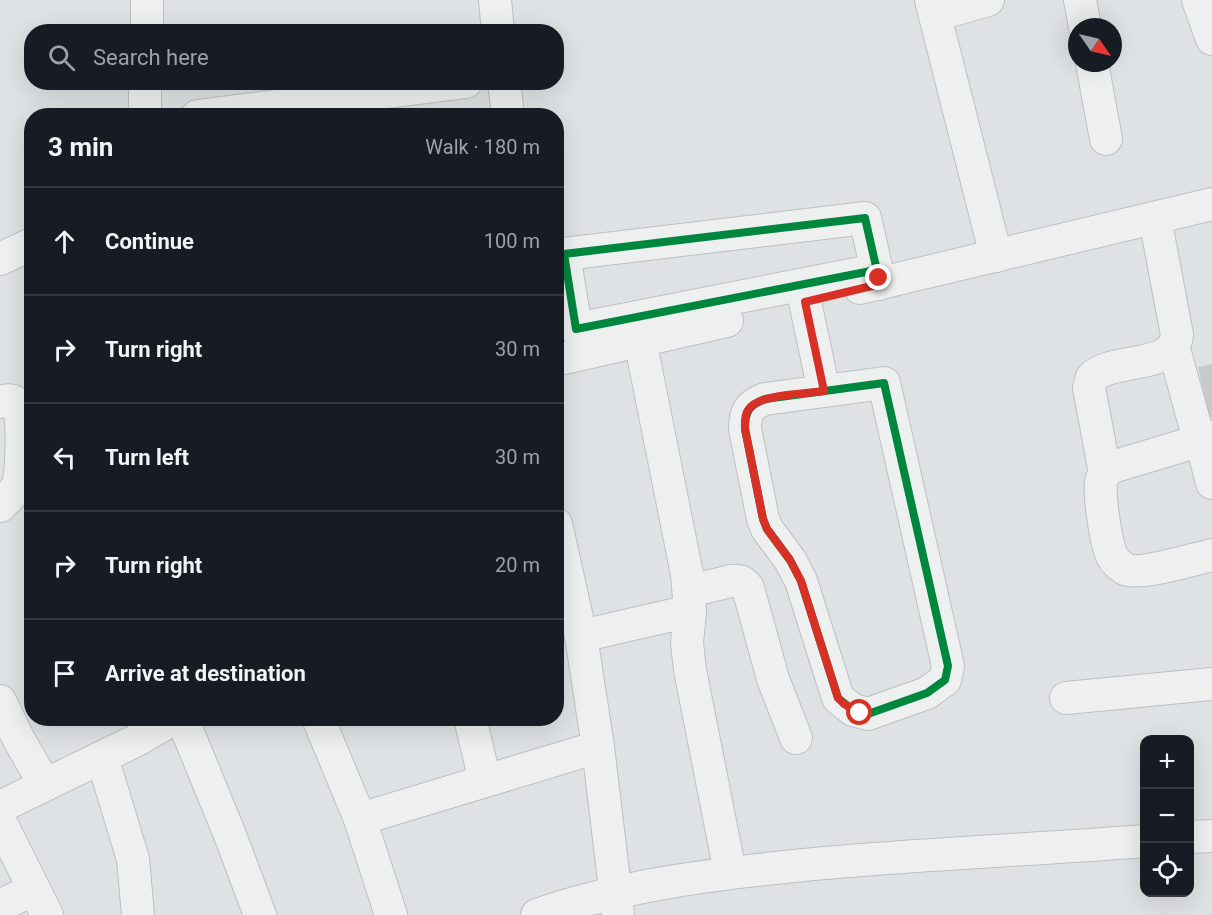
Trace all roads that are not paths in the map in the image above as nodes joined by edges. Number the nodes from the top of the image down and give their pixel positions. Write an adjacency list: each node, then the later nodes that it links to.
1 (147, 0): 8 (street)
2 (495, 0): 9 (street)
3 (988, 0): 6 (street)
4 (1080, 0): 7 (street)
5 (1198, 0): 10 (street)
6 (933, 7): 23 (street)
7 (1083, 18)
8 (147, 24)
9 (497, 24)
10 (1212, 39)
11 (1094, 72): 19 (street)
12 (145, 90): 16 (street)
13 (436, 90): 15 (street)
14 (505, 90): 18 (street)
15 (383, 104): 17 (street)
16 (145, 108)
17 (316, 108)
18 (507, 108)
19 (1106, 139)
20 (1212, 204): 21 (street)
21 (1155, 218): 23 (street); 29 (street)
22 (24, 248): 24 (street)
23 (996, 256): 25 (street)
24 (0, 259)
25 (878, 277): 26 (street); 27 (street); 27 (street)
26 (805, 302): 27 (street); 31 (street)
27 (732, 309): 28 (street)
28 (640, 340): 30 (street); 39 (street)
29 (1173, 349): 33 (street); 34 (street)
30 (564, 358)
31 (824, 391): 31 (street)
32 (0, 402): 36 (street)
33 (1207, 439): 34 (street); 35 (street)
34 (1105, 473): 37 (street)
35 (1212, 483)
36 (0, 506)
37 (1212, 555)
38 (564, 560): 40 (street)
39 (690, 601): 40 (street); 48 (street); 59 (street)
40 (581, 636): 49 (street)
41 (1212, 684): 42 (street)
42 (1066, 698)
43 (0, 701): 52 (street)
44 (160, 726): 50 (street)
45 (185, 726): 64 (street)
46 (321, 726): 54 (street)
47 (472, 726): 51 (street)
48 (796, 738)
49 (598, 747): 51 (street); 61 (street)
50 (102, 757): 52 (street); 63 (street)
51 (485, 781): 54 (street)
52 (45, 785): 53 (street)
53 (0, 807)
54 (360, 819): 65 (street)
55 (0, 821): 60 (street)
56 (1212, 836): 57 (street)
57 (1194, 837)
58 (1140, 841): 59 (street)
59 (730, 872): 61 (street)
60 (41, 902): 62 (street)
61 (616, 905): 66 (street)
62 (0, 906)
63 (138, 915)
64 (260, 915)
65 (391, 915)
66 (537, 915)

